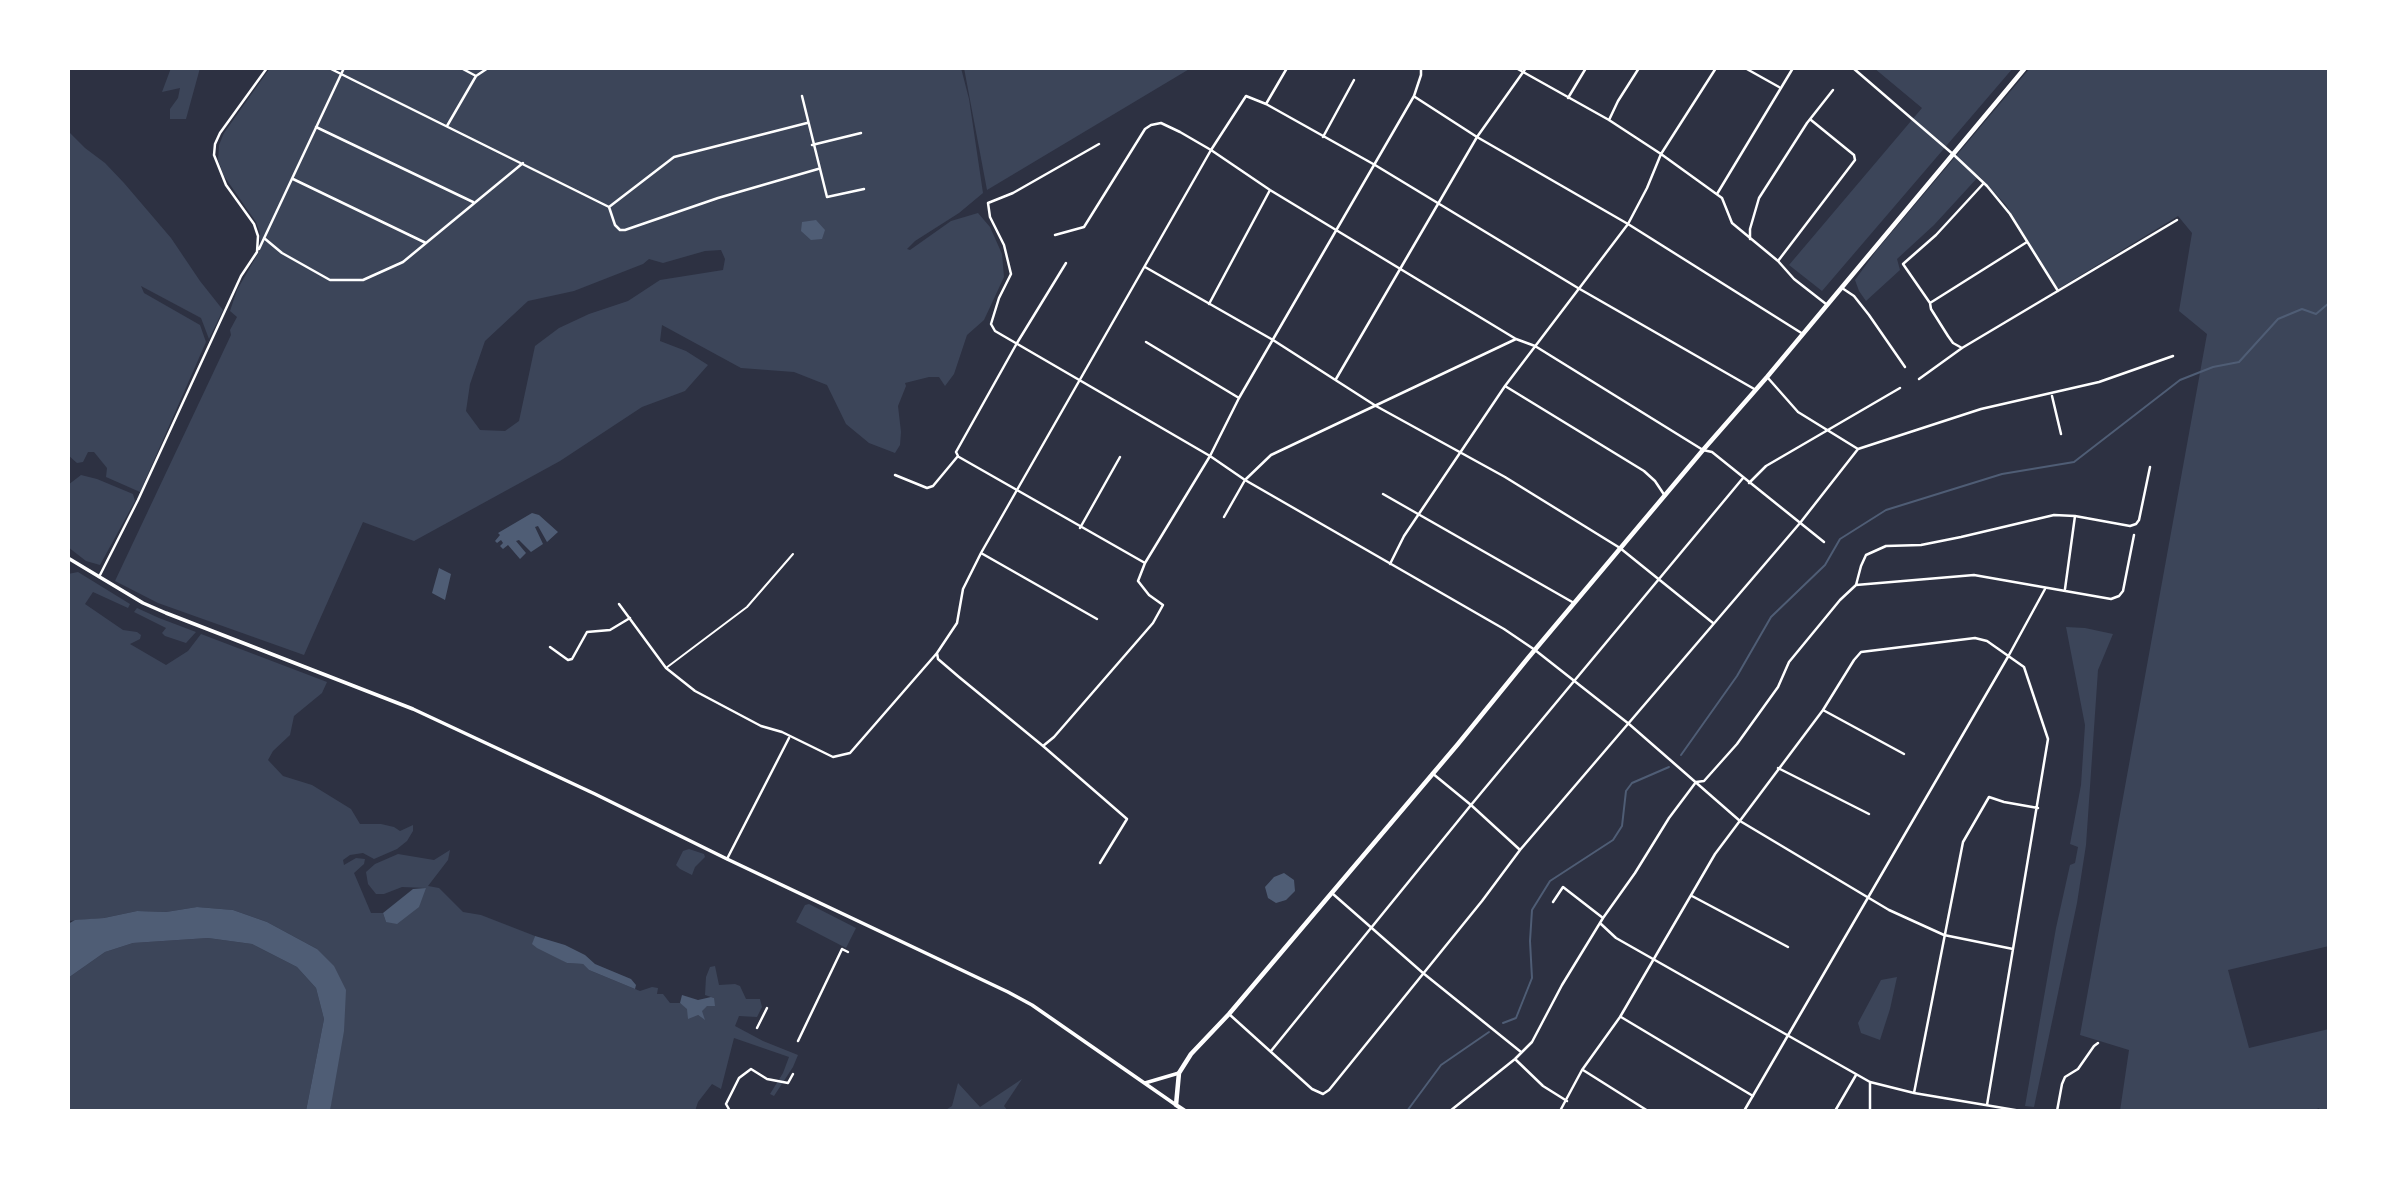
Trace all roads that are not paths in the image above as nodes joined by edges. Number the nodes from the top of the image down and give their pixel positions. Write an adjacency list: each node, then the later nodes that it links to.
1 (267, 68): 59 (street)
2 (329, 68): 18 (street)
3 (344, 68): 18 (street)
4 (461, 68): 19 (street)
5 (488, 68): 19 (street)
6 (1287, 68): 26 (street)
7 (1516, 68): 17 (street)
8 (1526, 68): 17 (street)
9 (1586, 68): 25 (street)
10 (1639, 68): 27 (street)
11 (1716, 68): 38 (street)
12 (1745, 68): 21 (street)
13 (1793, 68): 21 (street)
14 (1853, 68): 39 (street)
15 (2025, 68): 39 (main road)
16 (1422, 69): 24 (street)
17 (1522, 73): 25 (street); 34 (street)
18 (341, 74): 30 (street); 31 (street)
19 (476, 76): 30 (street)
20 (1354, 80): 33 (street)
21 (1780, 88): 47 (street)
22 (1833, 90): 28 (street)
23 (802, 96): 29 (street)
24 (1414, 96): 34 (street); 41 (street)
25 (1568, 99): 27 (street)
26 (1266, 104): 33 (street); 37 (street)
27 (1609, 120): 38 (street)
28 (1811, 120): 56 (street); 60 (street)
29 (807, 123): 36 (street); 50 (street)
30 (447, 126): 40 (street)
31 (316, 127): 43 (street); 48 (street)
32 (861, 133): 36 (street)
33 (1324, 137): 41 (street)
34 (1477, 137): 49 (street); 52 (street)
35 (1099, 144): 74 (street)
36 (812, 145): 42 (street)
37 (1211, 150): 46 (street); 54 (street); 62 (street)
38 (1661, 154): 47 (street); 52 (street)
39 (1954, 155): 44 (street); 65 (main road)
40 (523, 163): 48 (street); 50 (street)
41 (1375, 165): 49 (street); 53 (street)
42 (818, 169): 45 (street); 50 (street)
43 (292, 178): 55 (street); 57 (street)
44 (1984, 183): 58 (street); 67 (street)
45 (864, 189)
46 (1270, 190): 53 (street); 68 (street)
47 (1717, 194): 56 (street)
48 (473, 202): 57 (street)
49 (1439, 203): 63 (street); 64 (street)
50 (609, 207)
51 (2177, 219): 66 (street)
52 (1628, 224): 64 (street); 70 (street)
53 (1336, 230): 63 (street); 72 (street)
54 (1055, 235)
55 (264, 238): 57 (street); 59 (street)
56 (1750, 239): 60 (street)
57 (426, 243)
58 (2027, 243): 66 (street); 67 (street)
59 (257, 252): 118 (street)
60 (1778, 261): 69 (street)
61 (1066, 263): 74 (street)
62 (1145, 267): 68 (street); 82 (street)
63 (1399, 268): 71 (street); 80 (street)
64 (1578, 288): 75 (street); 85 (street)
65 (1842, 288): 69 (main road); 78 (street)
66 (2057, 291): 76 (street)
67 (1930, 303): 76 (street)
68 (1209, 304): 72 (street)
69 (1828, 305): 70 (main road)
70 (1804, 334): 79 (main road)
71 (1516, 339): 75 (street); 88 (street)
72 (1273, 340): 80 (street); 87 (street)
73 (1146, 342): 87 (street)
74 (1017, 343): 82 (street); 95 (street)
75 (1535, 346): 83 (street); 92 (street)
76 (1962, 348): 81 (street)
77 (2173, 356): 86 (street)
78 (1905, 367)
79 (1767, 377): 85 (main road); 89 (street)
80 (1336, 379): 88 (street)
81 (1919, 379)
82 (1080, 380): 94 (street); 102 (street)
83 (1505, 386): 93 (street); 104 (street)
84 (1900, 388): 89 (street)
85 (1756, 390): 92 (main road)
86 (2052, 394): 90 (street); 91 (street)
87 (1239, 398): 94 (street)
88 (1377, 406): 93 (street); 100 (street)
89 (1827, 431): 91 (street); 101 (street)
90 (2060, 434)
91 (1858, 449): 108 (street)
92 (1703, 450): 99 (street); 104 (main road)
93 (1460, 452): 105 (street); 112 (street)
94 (1210, 456): 100 (street); 116 (street)
95 (958, 457): 98 (street); 102 (street)
96 (1120, 457): 109 (street)
97 (2150, 467): 106 (street)
98 (895, 475)
99 (1743, 478): 101 (street); 119 (street)
100 (1245, 480): 107 (street); 117 (street)
101 (1749, 483): 108 (street)
102 (1018, 491): 109 (street); 113 (street)
103 (1383, 494): 105 (street)
104 (1665, 496): 112 (main road)
105 (1420, 513): 117 (street); 124 (street)
106 (2075, 516): 120 (street); 122 (street)
107 (1224, 517)
108 (1800, 523): 111 (street); 127 (street)
109 (1080, 528): 116 (street)
110 (2134, 535): 122 (street)
111 (1824, 542)
112 (1620, 548): 119 (street); 124 (main road)
113 (981, 553): 126 (street); 130 (street)
114 (793, 554): 132 (lane)
115 (68, 558): 118 (street)
116 (1144, 563): 137 (street)
117 (1390, 565): 129 (street)
118 (99, 577): 147 (street)
119 (1659, 579): 127 (street); 133 (street)
120 (1856, 584): 121 (street); 141 (street)
121 (2045, 589): 122 (street); 131 (street)
122 (2065, 590)
123 (620, 604): 125 (street)
124 (1574, 604): 129 (main road)
125 (630, 618): 128 (street); 132 (street)
126 (1097, 619)
127 (1714, 624): 135 (street)
128 (550, 648)
129 (1535, 650): 133 (street); 140 (main road)
130 (937, 653): 136 (street); 137 (street)
131 (2009, 655): 134 (street); 143 (street); 151 (street)
132 (666, 668): 136 (street)
133 (1575, 681): 135 (street); 142 (street)
134 (1823, 710): 138 (street); 139 (street)
135 (1629, 724): 141 (street); 146 (street)
136 (789, 738): 147 (street)
137 (1043, 746): 148 (street)
138 (1904, 754)
139 (1779, 768): 144 (street); 145 (street)
140 (1432, 773): 142 (street); 149 (main road)
141 (1696, 782): 145 (street); 153 (street)
142 (1471, 805): 146 (street); 155 (street)
143 (2038, 808): 156 (street); 158 (street)
144 (1870, 814)
145 (1740, 821): 150 (street); 151 (street)
146 (1520, 850): 161 (street)
147 (727, 859): 177 (street)
148 (1100, 863)
149 (1331, 892): 155 (street); 163 (main road)
150 (1692, 896): 157 (street); 160 (street)
151 (1868, 896): 156 (street); 166 (street)
152 (1553, 902): 153 (street)
153 (1603, 918): 154 (street)
154 (1601, 924): 160 (street); 170 (street)
155 (1371, 926): 161 (street); 169 (street)
156 (1944, 935): 158 (street); 178 (street)
157 (1788, 947)
158 (2013, 949): 182 (street)
159 (848, 952): 167 (street)
160 (1654, 958): 164 (street); 166 (street)
161 (1423, 973): 169 (street); 170 (street)
162 (767, 1008): 165 (street)
163 (1229, 1014): 169 (street); 173 (main road)
164 (1620, 1017): 172 (street); 179 (street)
165 (757, 1028)
166 (1790, 1035): 175 (street); 179 (street)
167 (798, 1041)
168 (2098, 1043): 192 (street)
169 (1271, 1051)
170 (1521, 1052): 171 (street)
171 (1515, 1059): 180 (street); 185 (street)
172 (1582, 1070): 180 (street); 187 (street)
173 (1179, 1073): 177 (street); 181 (main road)
174 (793, 1074): 183 (street)
175 (1856, 1075): 176 (street); 189 (street)
176 (1870, 1082): 178 (street); 190 (street)
177 (1144, 1083): 181 (street)
178 (1914, 1093): 182 (street)
179 (1753, 1096): 188 (street)
180 (1567, 1101): 186 (street)
181 (1176, 1105): 184 (main road)
182 (1987, 1105): 191 (street)
183 (730, 1111)
184 (1185, 1111)
185 (1451, 1111)
186 (1560, 1111)
187 (1648, 1111)
188 (1744, 1111)
189 (1835, 1111)
190 (1870, 1111)
191 (2021, 1111)
192 (2057, 1111)

